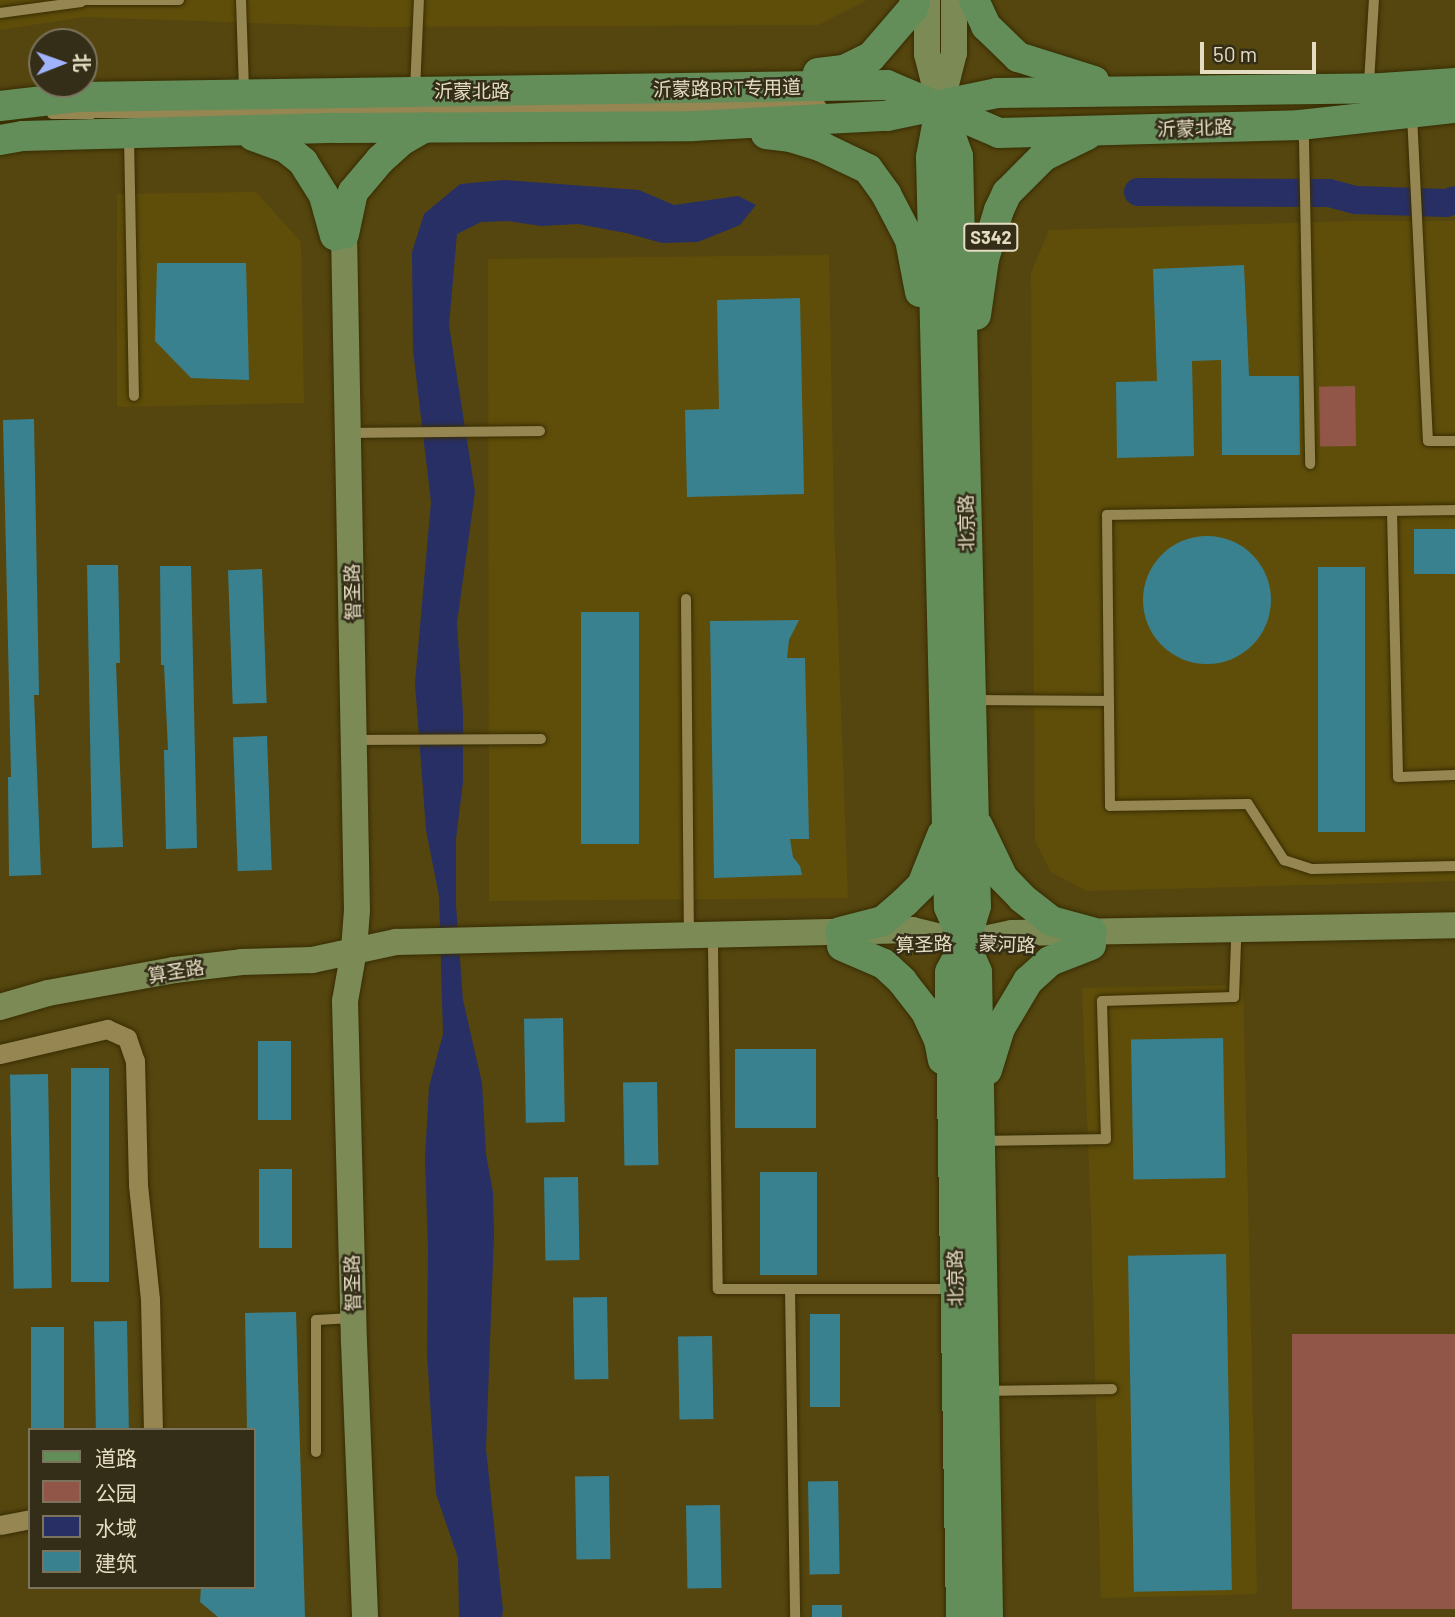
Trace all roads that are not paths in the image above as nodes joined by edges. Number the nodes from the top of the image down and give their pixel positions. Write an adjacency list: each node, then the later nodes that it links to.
1 (179, 0): 9 (lane)
2 (241, 0): 17 (lane)
3 (419, 0): 15 (lane)
4 (915, 0): 12 (main road)
5 (927, 0): 20 (street, 北京路)
6 (954, 0): 20 (street, 北京路)
7 (974, 0): 14 (main road)
8 (1374, 0): 13 (lane)
9 (81, 1): 10 (lane)
10 (0, 13)
11 (1455, 83): 13 (main road, 沂蒙北路)
12 (714, 86): 15 (main road, 沂蒙北路); 20 (main road, 沂蒙北路)
13 (1369, 89): 14 (main road, 沂蒙北路)
14 (1128, 90): 20 (main road, 沂蒙北路)
15 (415, 92): 17 (main road, 沂蒙北路)
16 (1455, 93): 20 (lane)
17 (244, 94): 24 (main road, 沂蒙北路)
18 (887, 104): 20 (lane)
19 (833, 105): 23 (lane, 沂蒙路BRT专用道)
20 (940, 106): 26 (main road, 沂蒙北路); 28 (main road, 沂蒙北路); 32 (main road, 北京路); 34 (main road, 北京路)
21 (1455, 108): 22 (main road, 沂蒙北路)
22 (1412, 113): 25 (main road, 沂蒙北路); 37 (lane)
23 (34, 115)
24 (2, 120): 30 (main road, 沂蒙北路)
25 (1300, 125): 28 (main road, 沂蒙北路); 38 (lane)
26 (693, 126): 27 (main road, 沂蒙北路); 32 (main road)
27 (425, 127): 29 (main road, 沂蒙北路); 31 (main road)
28 (1110, 130): 34 (main road, S342)
29 (240, 131): 30 (main road, 沂蒙北路); 31 (main road)
30 (128, 134): 33 (lane)
31 (339, 235): 36 (street, 智圣路); 58 (street, 智圣路)
32 (937, 382): 47 (main road, 北京路)
33 (134, 396)
34 (964, 406): 42 (main road, 北京路)
35 (540, 430): 36 (lane)
36 (348, 433): 45 (street, 智圣路)
37 (1455, 441)
38 (1310, 464)
39 (1455, 510): 40 (lane)
40 (1392, 511): 43 (lane); 46 (lane)
41 (687, 599): 50 (lane)
42 (971, 700): 43 (lane); 47 (main road, 北京路)
43 (1108, 701): 48 (lane)
44 (541, 739): 45 (lane)
45 (354, 740): 58 (street, 智圣路)
46 (1455, 775)
47 (960, 819): 51 (main road); 53 (main road); 55 (main road, 北京路)
48 (1455, 866)
49 (1455, 925): 51 (street, 蒙河路)
50 (689, 934): 53 (street, 算圣路); 56 (street, 算圣路)
51 (1091, 938): 54 (street, 蒙河路); 55 (street, 蒙河路); 62 (main road)
52 (1455, 938): 54 (street, 蒙河路)
53 (841, 939): 55 (street, 算圣路); 57 (street, 算圣路); 62 (main road)
54 (1236, 942): 63 (lane)
55 (965, 943): 62 (main road, 北京路)
56 (476, 948): 57 (street, 算圣路); 58 (street, 算圣路)
57 (712, 948): 64 (lane)
58 (354, 950): 59 (street, 算圣路); 60 (street, 算圣路); 66 (street, 智圣路); 74 (street, 智圣路)
59 (0, 992)
60 (0, 1007)
61 (0, 1054): 69 (street)
62 (966, 1096): 63 (main road, 北京路); 65 (main road, 北京路)
63 (980, 1141): 68 (main road, 北京路)
64 (790, 1289): 65 (lane); 75 (lane)
65 (956, 1289): 76 (main road, 北京路)
66 (353, 1318): 70 (lane); 73 (street, 智圣路)
67 (1112, 1389): 68 (lane)
68 (984, 1391): 77 (main road, 北京路)
69 (153, 1428)
70 (316, 1452)
71 (28, 1519): 72 (street)
72 (0, 1525)
73 (365, 1617)
74 (375, 1617)
75 (795, 1617)
76 (961, 1617)
77 (988, 1617)

